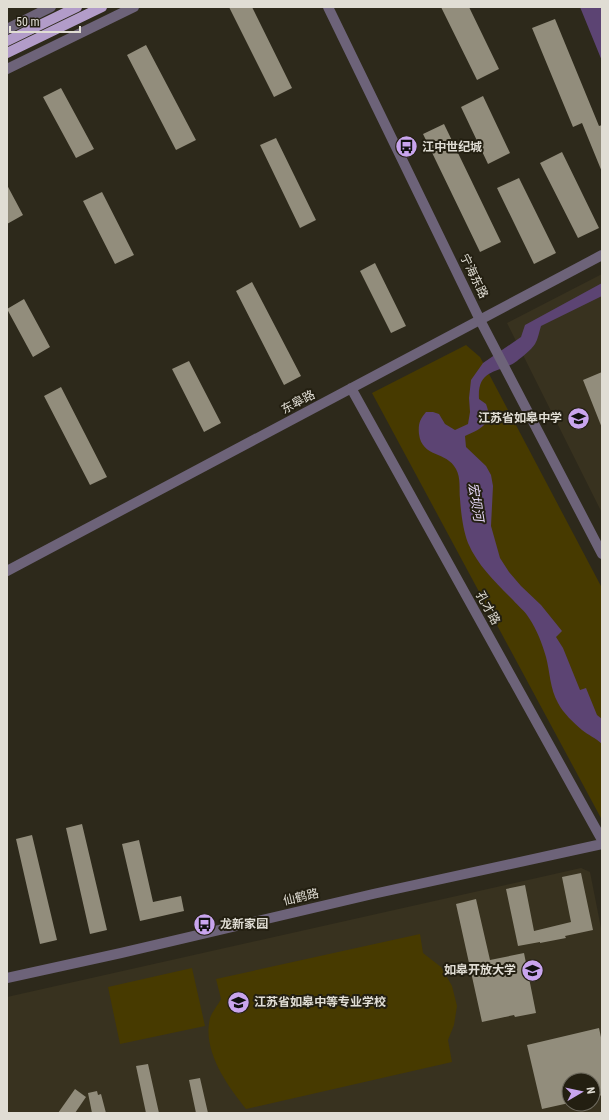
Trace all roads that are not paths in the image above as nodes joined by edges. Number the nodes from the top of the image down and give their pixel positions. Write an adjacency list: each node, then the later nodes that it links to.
1 (51, 7): 6 (street)
2 (77, 7): 8 (main road)
3 (102, 7): 9 (main road)
4 (134, 7): 10 (street)
5 (328, 7): 12 (street, 宁海东路)
6 (41, 10): 7 (street)
7 (7, 29)
8 (7, 41)
9 (7, 53)
10 (7, 69)
11 (602, 256): 12 (street, 东皋路)
12 (480, 320): 13 (street, 东皋路); 14 (street, 宁海东路)
13 (351, 388): 15 (street, 东皋路); 16 (street, 孔才路)
14 (602, 554)
15 (7, 571)
16 (602, 840)
17 (602, 844): 18 (street, 仙鹤路)
18 (7, 978)

